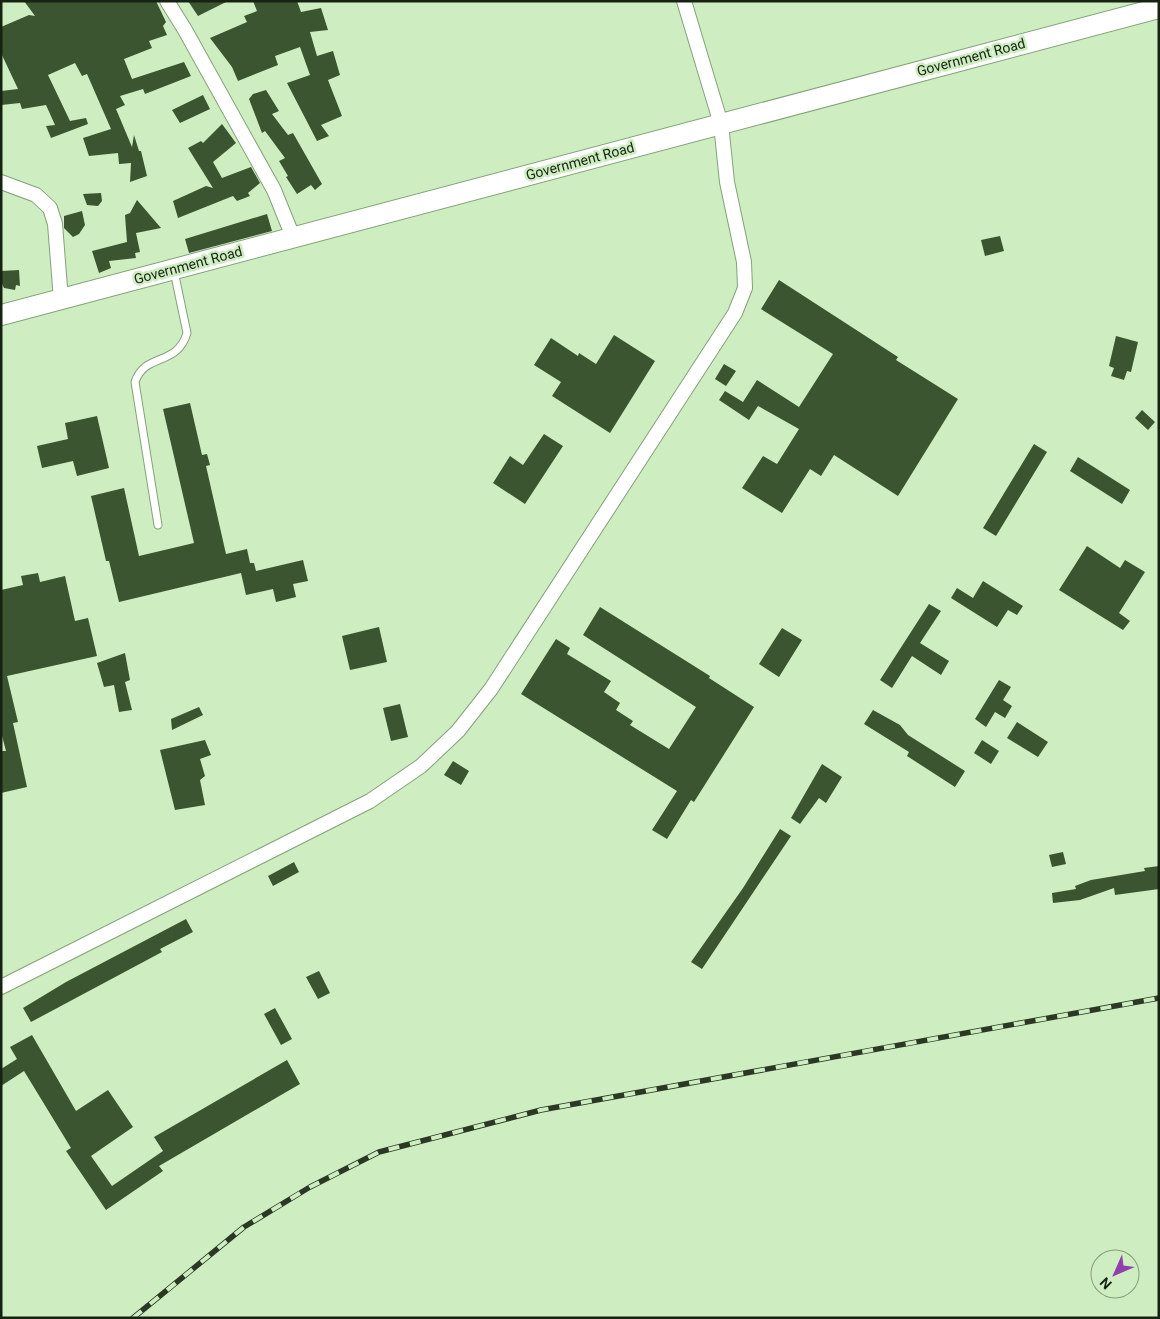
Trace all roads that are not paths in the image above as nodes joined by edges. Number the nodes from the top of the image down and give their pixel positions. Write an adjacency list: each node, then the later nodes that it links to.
1 (167, 1): 6 (street)
2 (684, 1): 4 (street)
3 (1159, 8): 4 (street, Government Road)
4 (720, 124): 6 (street, Government Road); 11 (street)
5 (1, 182): 8 (street)
6 (293, 237): 7 (street, Government Road)
7 (173, 269): 8 (street, Government Road); 10 (lane)
8 (61, 300): 9 (street, Government Road)
9 (1, 315)
10 (158, 525)
11 (1, 988)

